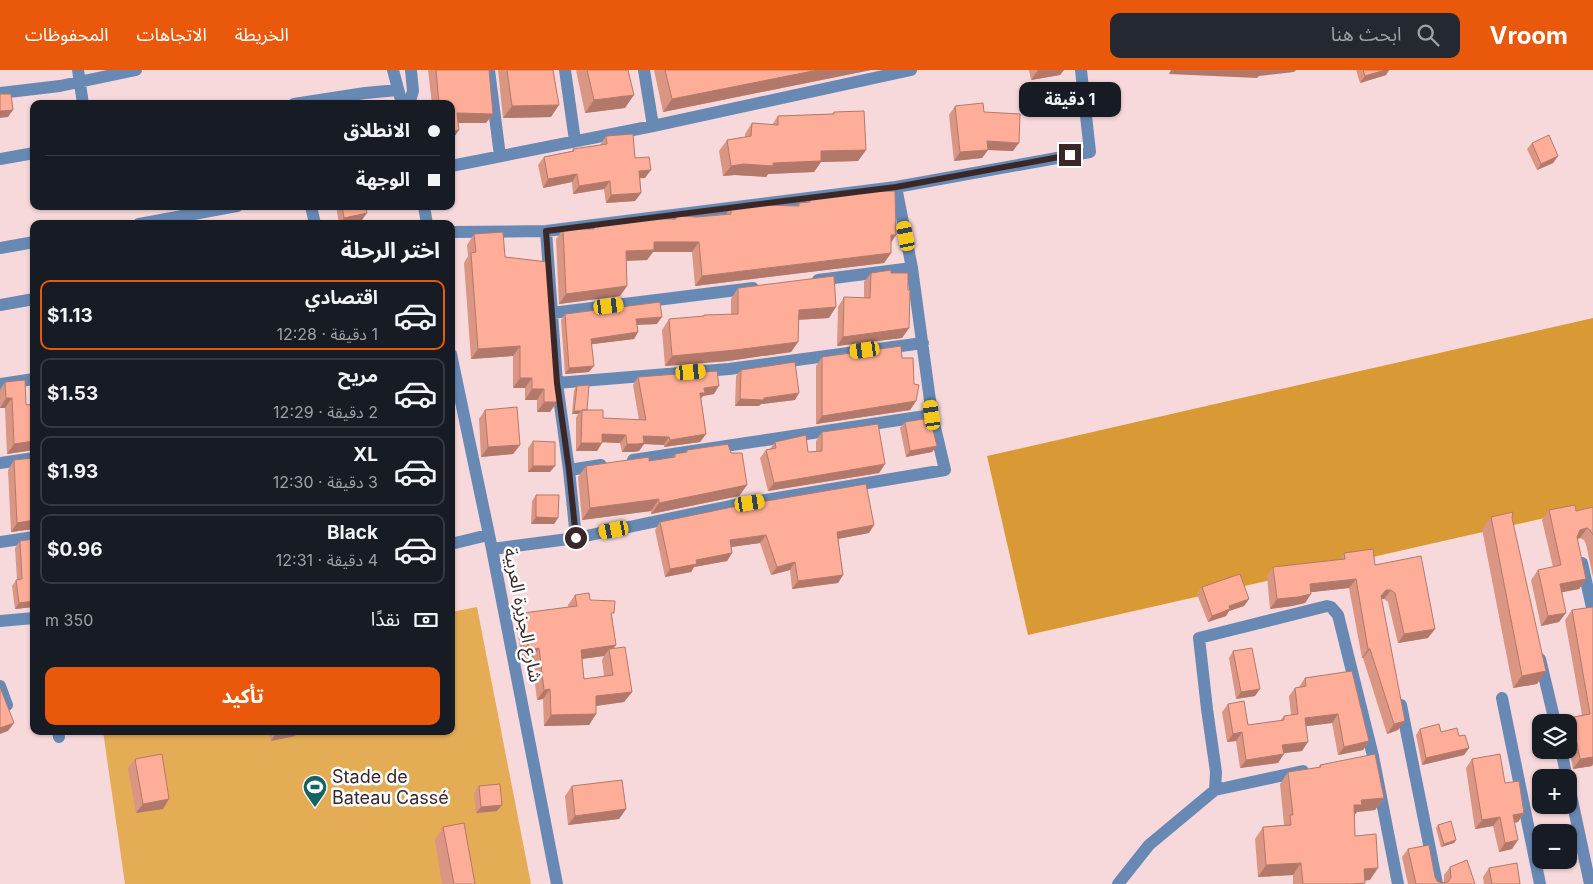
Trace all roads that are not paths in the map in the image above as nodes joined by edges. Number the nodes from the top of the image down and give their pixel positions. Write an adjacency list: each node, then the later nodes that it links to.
1 (136, 70): 9 (street)
2 (393, 70): 10 (street)
3 (411, 70): 15 (street)
4 (488, 70): 19 (street)
5 (565, 70): 17 (street)
6 (644, 70): 16 (street)
7 (910, 70): 16 (street)
8 (1081, 70): 22 (street)
9 (79, 75): 11 (street); 12 (street)
10 (398, 90): 13 (street); 14 (street)
11 (0, 93)
12 (82, 100)
13 (320, 100)
14 (401, 100)
15 (410, 100)
16 (653, 126): 17 (street)
17 (575, 141): 19 (street)
18 (30, 154): 20 (street)
19 (500, 156): 21 (street)
20 (0, 159)
21 (455, 165)
22 (896, 187): 25 (street); 29 (street)
23 (215, 210): 24 (street)
24 (160, 220)
25 (546, 231): 26 (street); 34 (street)
26 (455, 232)
27 (30, 243): 28 (street)
28 (0, 248)
29 (912, 268): 30 (street); 35 (street)
30 (805, 281)
31 (766, 286): 34 (street)
32 (30, 300): 33 (street)
33 (0, 305)
34 (552, 313): 38 (street)
35 (923, 343): 38 (street); 40 (street)
36 (455, 374): 44 (street, شارع الجزيرة العربية)
37 (30, 380): 39 (street)
38 (557, 383): 43 (street)
39 (0, 384)
40 (932, 415): 43 (street); 46 (street)
41 (30, 459): 42 (street)
42 (0, 463)
43 (569, 470): 46 (street)
44 (488, 535): 48 (street); 50 (street, شارع الجزيرة العربية)
45 (30, 538): 47 (street)
46 (576, 538): 50 (street)
47 (0, 542)
48 (455, 543)
49 (1578, 546): 51 (street)
50 (492, 549): 63 (street, شارع الجزيرة العربية)
51 (1593, 612)
52 (0, 621): 53 (street)
53 (30, 621)
54 (1537, 645): 59 (street)
55 (0, 686): 58 (street)
56 (1399, 693): 66 (street)
57 (1502, 698): 67 (street)
58 (6, 706)
59 (1553, 714)
60 (1317, 768): 61 (street)
61 (1215, 790): 64 (street); 65 (street)
62 (1575, 814): 68 (street)
63 (557, 884)
64 (1118, 884)
65 (1398, 884)
66 (1437, 884)
67 (1540, 884)
68 (1590, 884)

